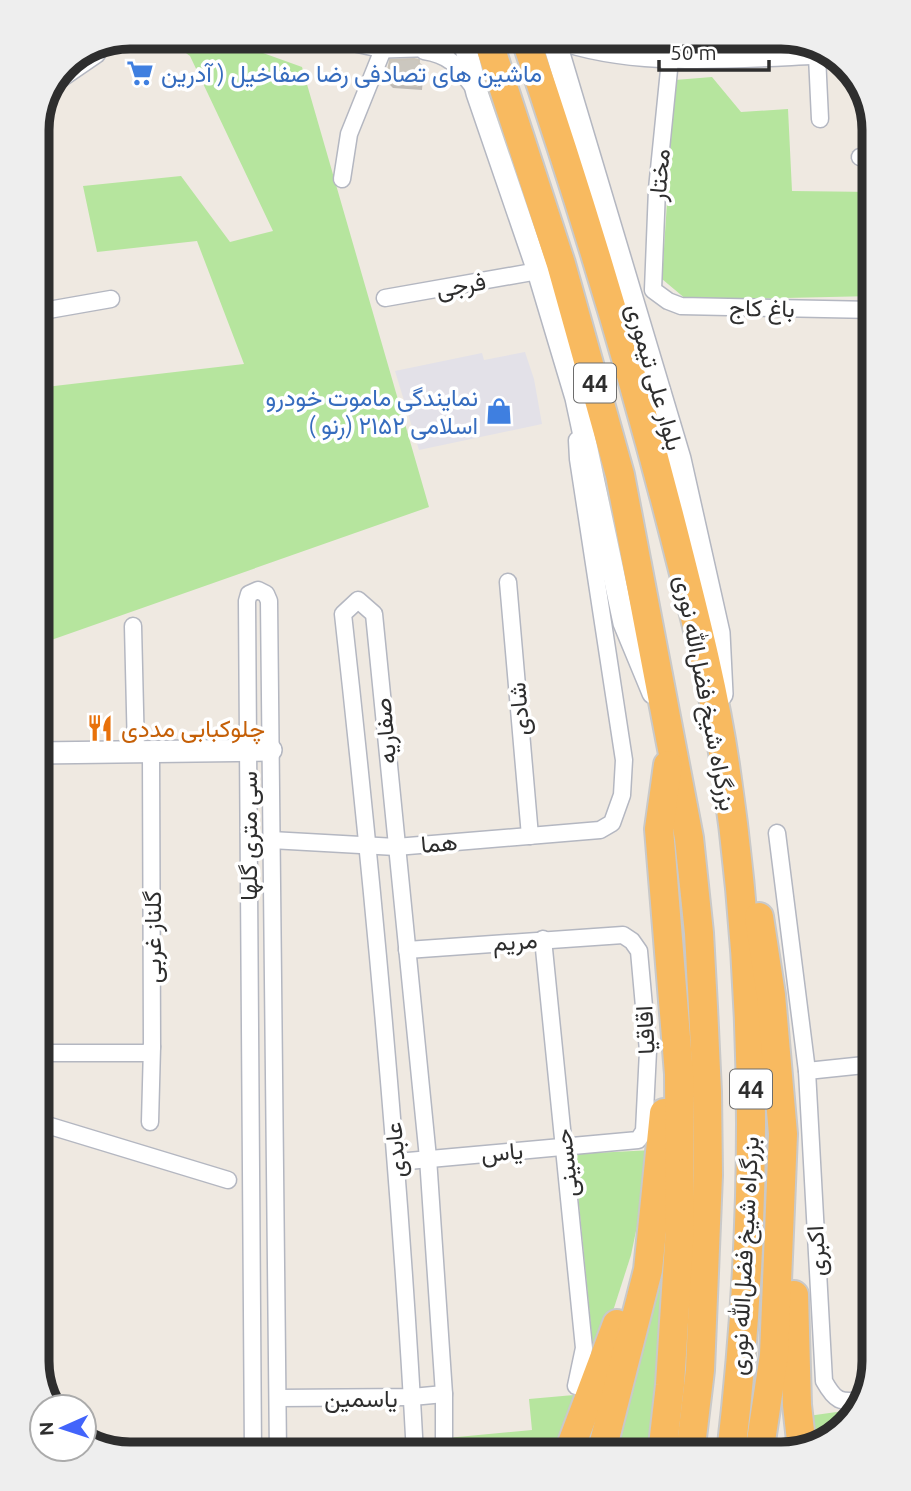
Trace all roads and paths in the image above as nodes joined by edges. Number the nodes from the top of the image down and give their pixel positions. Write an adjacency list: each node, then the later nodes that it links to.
1 (383, 49): 13 (street)
2 (403, 49): 11 (street)
3 (458, 49): 11 (street)
4 (491, 49): 24 (highway, بزرگراه شیخ فضل‌الله نوری / 44)
5 (529, 49): 23 (highway, بزرگراه شیخ فضل‌الله نوری / 44)
6 (565, 49): 23 (main road, بلوار علی تیموری)
7 (588, 49): 10 (street)
8 (815, 56): 10 (street)
9 (817, 57): 12 (street)
10 (670, 60): 15 (street, مختار)
11 (477, 93): 14 (street)
12 (820, 120)
13 (342, 179)
14 (538, 271): 16 (street, فرجی); 20 (street)
15 (653, 290): 19 (street, باغ کاج)
16 (385, 298)
17 (111, 299): 18 (street)
18 (49, 310)
19 (862, 310)
20 (576, 398): 24 (street); 31 (street, هما)
21 (508, 582): 31 (street, شادی)
22 (133, 626): 27 (street, گلناز غربی)
23 (718, 725): 29 (highway, بزرگراه شیخ فضل‌الله نوری / 44)
24 (671, 738): 38 (highway); 66 (highway, بزرگراه شیخ فضل‌الله نوری / 44)
25 (248, 750): 26 (street); 26 (street, سی متری گلها); 27 (street); 59 (street, سی متری گلها)
26 (271, 750): 32 (street, سی متری گلها)
27 (143, 752): 28 (street); 39 (street, گلناز غربی)
28 (49, 753)
29 (725, 765): 46 (highway); 67 (highway, بزرگراه شیخ فضل‌الله نوری / 44)
30 (777, 833): 42 (street)
31 (530, 836): 34 (street, هما)
32 (271, 840): 33 (street, هما); 56 (street, سی متری گلها)
33 (369, 846): 34 (street, هما); 34 (street, صفاریه); 49 (street, عابدی)
34 (396, 847): 37 (street, عابدی)
35 (623, 935): 36 (street, مریم); 45 (street, اقاقیا)
36 (543, 939): 37 (street, مریم); 47 (street, حسینی)
37 (407, 950): 48 (street, عابدی)
38 (674, 1030): 51 (highway); 65 (highway)
39 (152, 1047): 40 (street); 43 (street, گلناز غربی)
40 (49, 1053)
41 (862, 1064): 42 (street)
42 (807, 1071): 57 (street, اکبری)
43 (150, 1122)
44 (49, 1126): 50 (street)
45 (644, 1131): 47 (street, یاس)
46 (783, 1134): 52 (highway); 58 (highway)
47 (565, 1146): 48 (street, یاس); 53 (street, حسینی)
48 (428, 1158): 49 (street, یاس); 54 (street, عابدی)
49 (397, 1162): 55 (street, عابدی)
50 (228, 1180)
51 (657, 1183): 63 (highway); 64 (highway)
52 (774, 1355): 68 (highway); 69 (highway)
53 (576, 1386)
54 (444, 1394): 55 (street, یاسمین); 62 (street, عابدی)
55 (412, 1397): 56 (street, یاسمین); 61 (street, عابدی)
56 (278, 1398): 60 (street, سی متری گلها)
57 (851, 1402)
58 (801, 1439)
59 (253, 1442)
60 (278, 1442)
61 (414, 1442)
62 (444, 1442)
63 (573, 1442)
64 (604, 1442)
65 (663, 1442)
66 (691, 1442)
67 (731, 1442)
68 (761, 1442)
69 (772, 1442)

